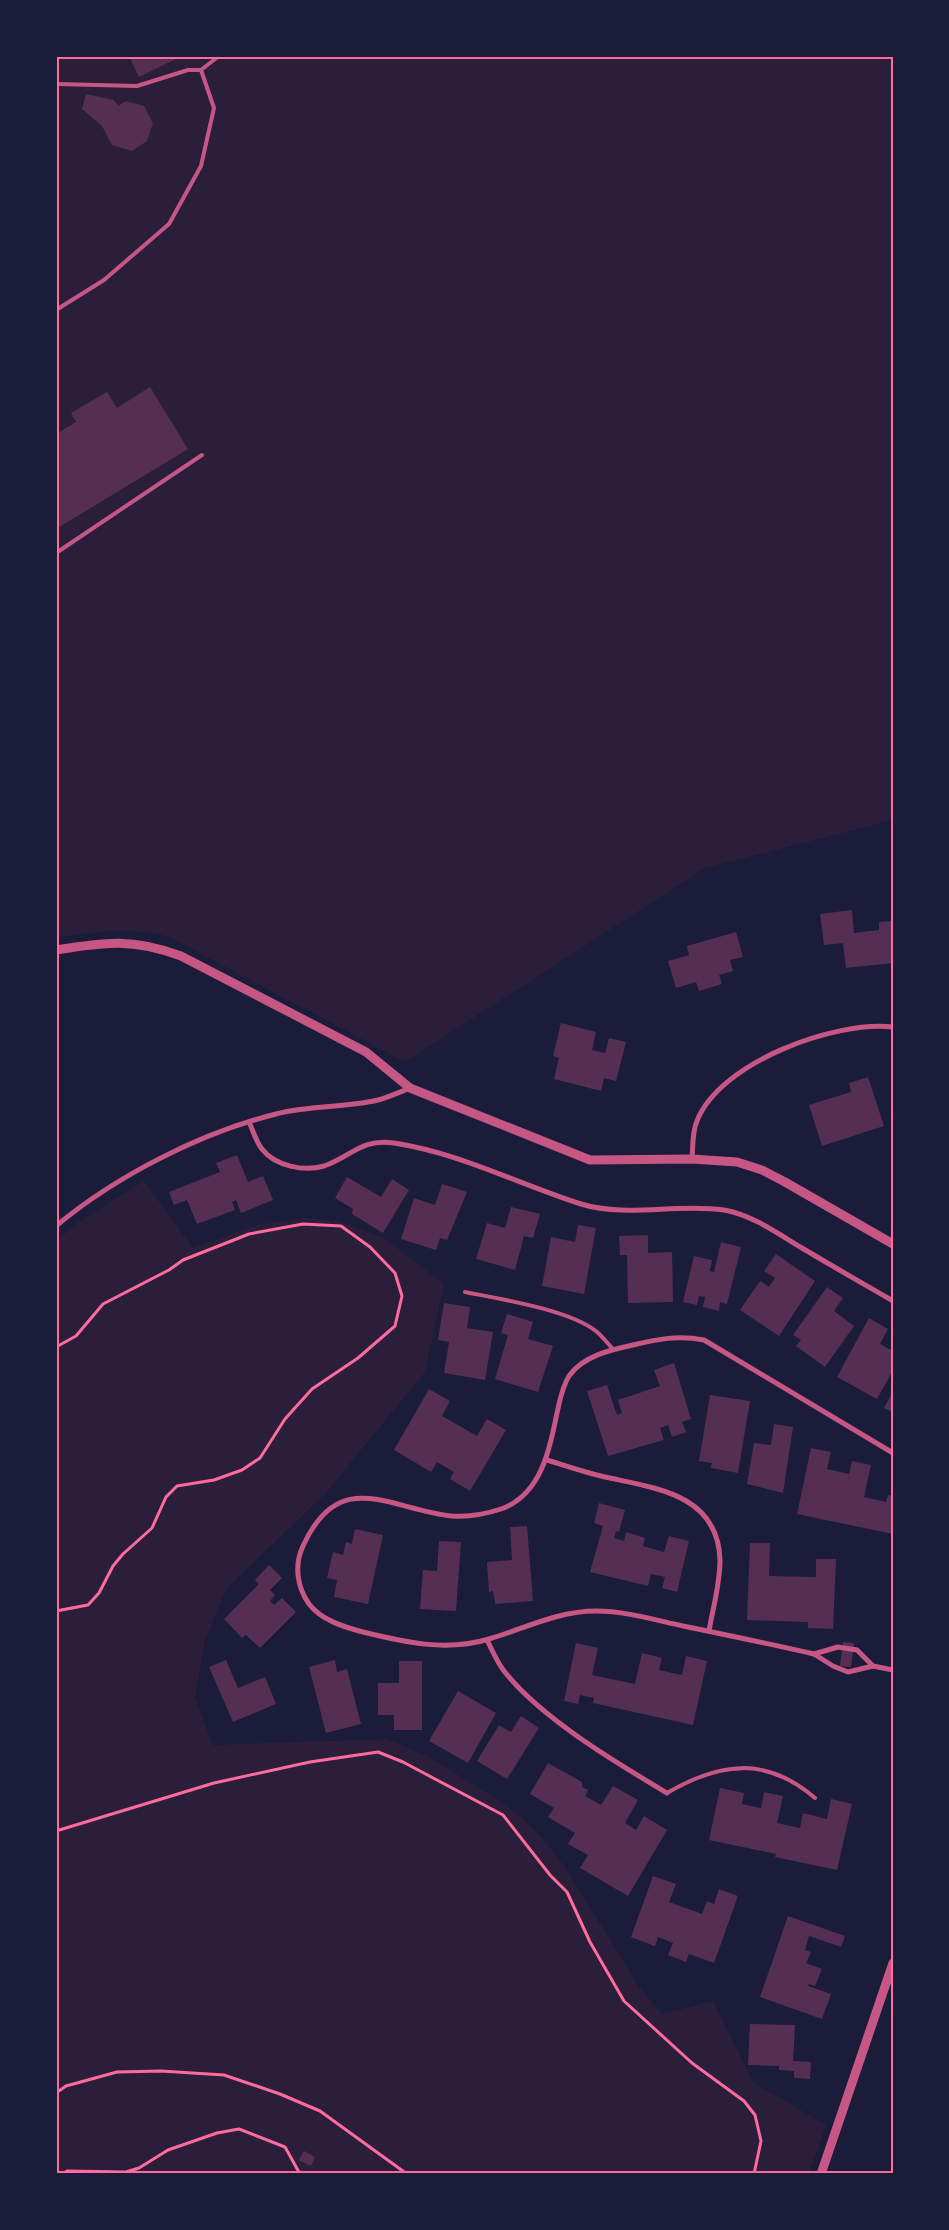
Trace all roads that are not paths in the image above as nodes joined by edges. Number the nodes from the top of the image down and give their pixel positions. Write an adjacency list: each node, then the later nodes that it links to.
1 (219, 56): 2 (lane)
2 (201, 70): 3 (lane); 4 (lane)
3 (56, 84)
4 (56, 310)
5 (202, 455): 6 (lane)
6 (56, 554)
7 (56, 950): 9 (street)
8 (893, 1026): 11 (street)
9 (410, 1088): 10 (street); 11 (street)
10 (249, 1122): 12 (street); 15 (street)
11 (692, 1159): 13 (street)
12 (56, 1226)
13 (893, 1244)
14 (465, 1292): 16 (lane)
15 (893, 1301)
16 (613, 1349): 17 (street); 18 (street)
17 (893, 1452)
18 (547, 1460): 19 (street); 20 (street)
19 (709, 1631): 20 (street); 21 (street)
20 (487, 1640): 24 (street)
21 (814, 1654): 22 (street); 22 (street)
22 (873, 1666): 23 (street)
23 (893, 1670)
24 (666, 1793): 25 (lane)
25 (815, 1798)
26 (893, 1963): 27 (street)
27 (821, 2174)

